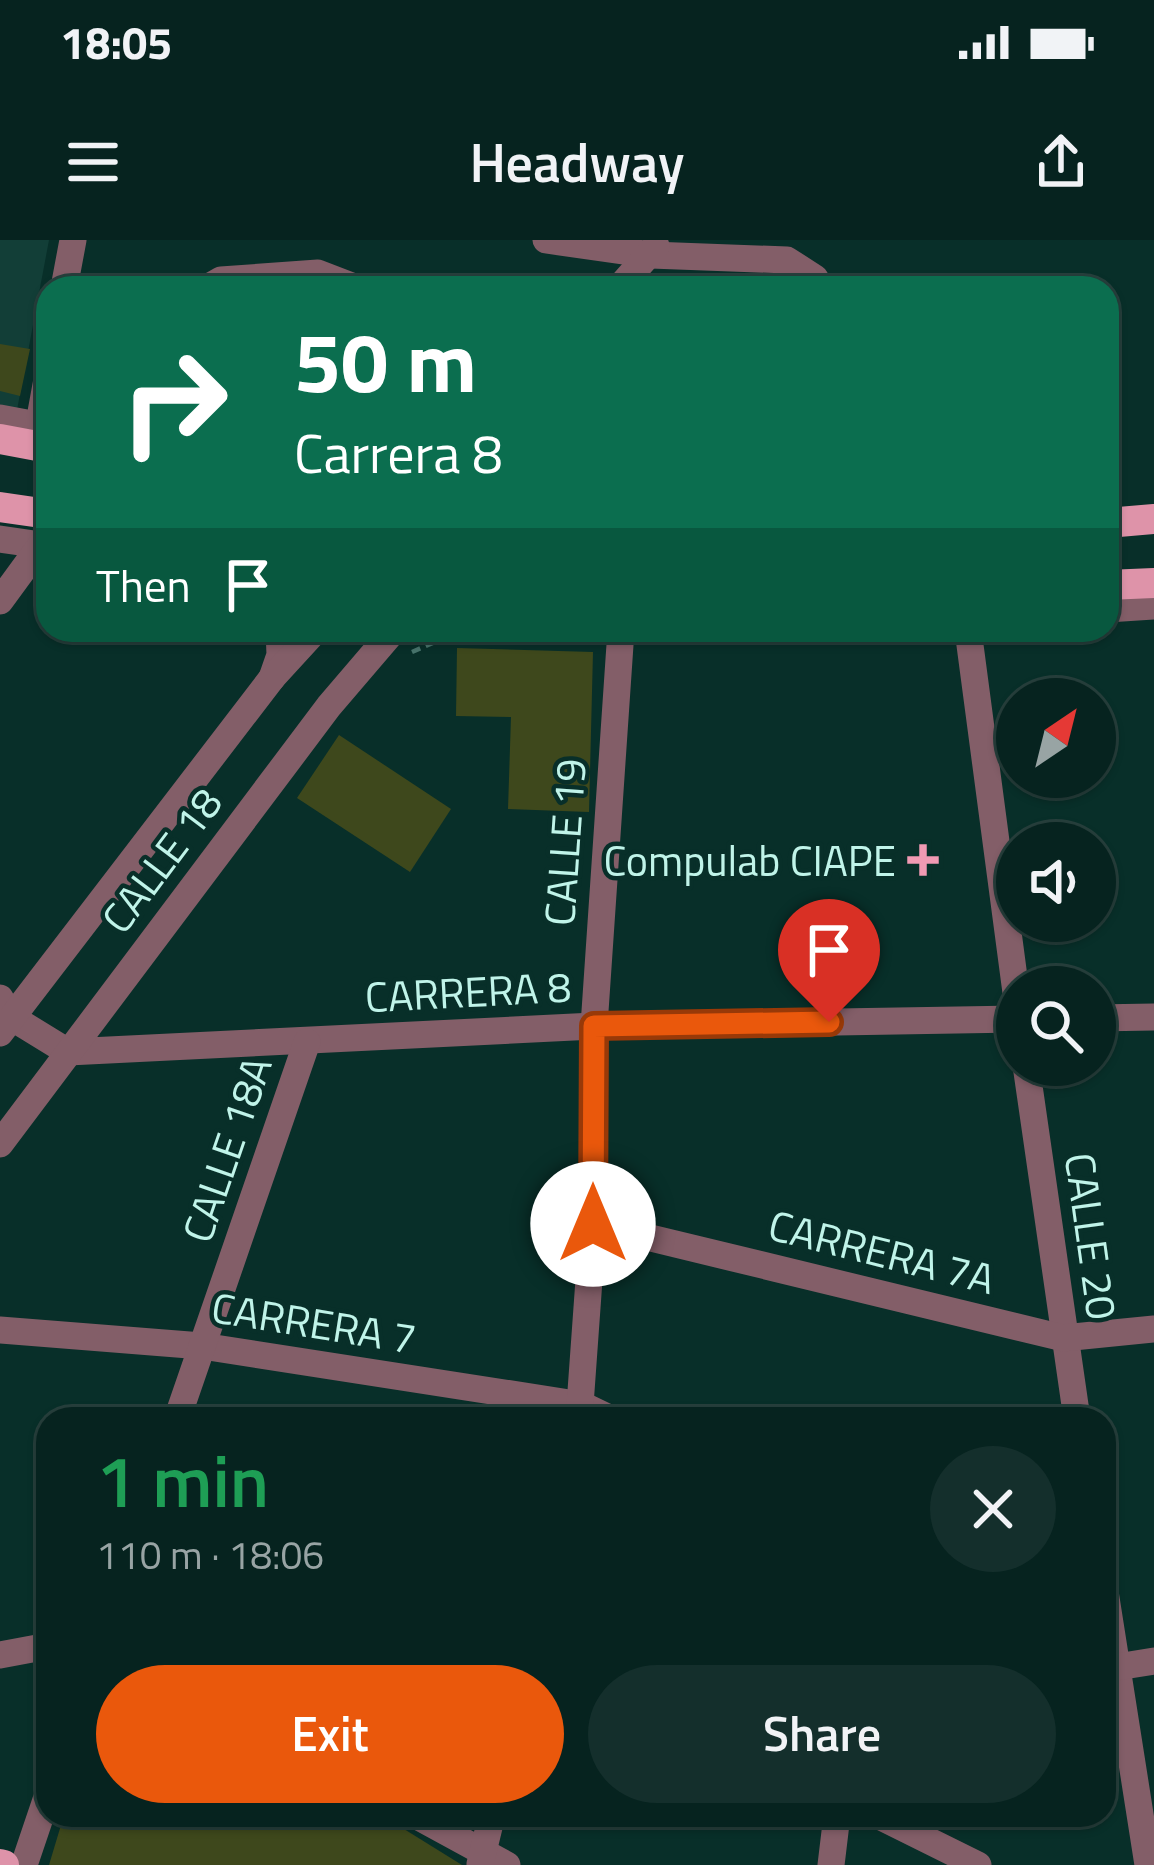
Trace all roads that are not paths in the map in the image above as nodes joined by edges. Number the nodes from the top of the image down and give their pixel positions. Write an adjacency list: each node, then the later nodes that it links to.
1 (73, 240): 4 (street)
2 (546, 240): 3 (street)
3 (656, 247): 5 (street); 6 (street)
4 (66, 276)
5 (631, 276)
6 (812, 276)
7 (0, 418): 8 (street)
8 (36, 433)
9 (36, 436): 10 (main road)
10 (0, 439)
11 (0, 507): 12 (main road)
12 (36, 512)
13 (1154, 518): 14 (main road)
14 (1119, 522)
15 (0, 539): 16 (street)
16 (36, 545)
17 (36, 556): 20 (street)
18 (1154, 583): 19 (main road)
19 (1119, 584)
20 (0, 601)
21 (1154, 606): 22 (street)
22 (1119, 608)
23 (279, 642): 28 (street)
24 (305, 642): 28 (street, CALLE 18)
25 (384, 642): 36 (street, CALLE 18)
26 (620, 642): 34 (street, CALLE 19)
27 (970, 642): 29 (street)
28 (272, 678): 30 (street, CALLE 18)
29 (1012, 966)
30 (4, 1016): 36 (street)
31 (1154, 1017): 32 (street)
32 (1116, 1018)
33 (996, 1019): 34 (street, CARRERA 8)
34 (594, 1026): 35 (street, CARRERA 8); 39 (street, CALLE 19)
35 (307, 1042): 36 (street, CARRERA 8); 43 (street, CALLE 18A)
36 (68, 1052): 38 (street, CALLE 18)
37 (1029, 1086): 42 (street, CALLE 20)
38 (0, 1144)
39 (593, 1224): 42 (street, CARRERA 7A); 46 (street, CALLE 19)
40 (1154, 1329): 42 (street, CARRERA 7A)
41 (0, 1330): 43 (street, CARRERA 7)
42 (1064, 1337): 47 (street, CALLE 20)
43 (202, 1346): 44 (street, CALLE 18A); 45 (street, CARRERA 7)
44 (181, 1407)
45 (552, 1407)
46 (581, 1407)
47 (1075, 1407)
48 (36, 1648): 49 (street)
49 (0, 1655)
50 (1154, 1661): 51 (street)
51 (1116, 1663)
52 (1116, 1690): 62 (street)
53 (37, 1827): 59 (street)
54 (435, 1827): 58 (street)
55 (491, 1827): 58 (street)
56 (836, 1827): 60 (street)
57 (901, 1827): 61 (street)
58 (490, 1860)
59 (24, 1865)
60 (831, 1865)
61 (978, 1865)
62 (1148, 1865)

